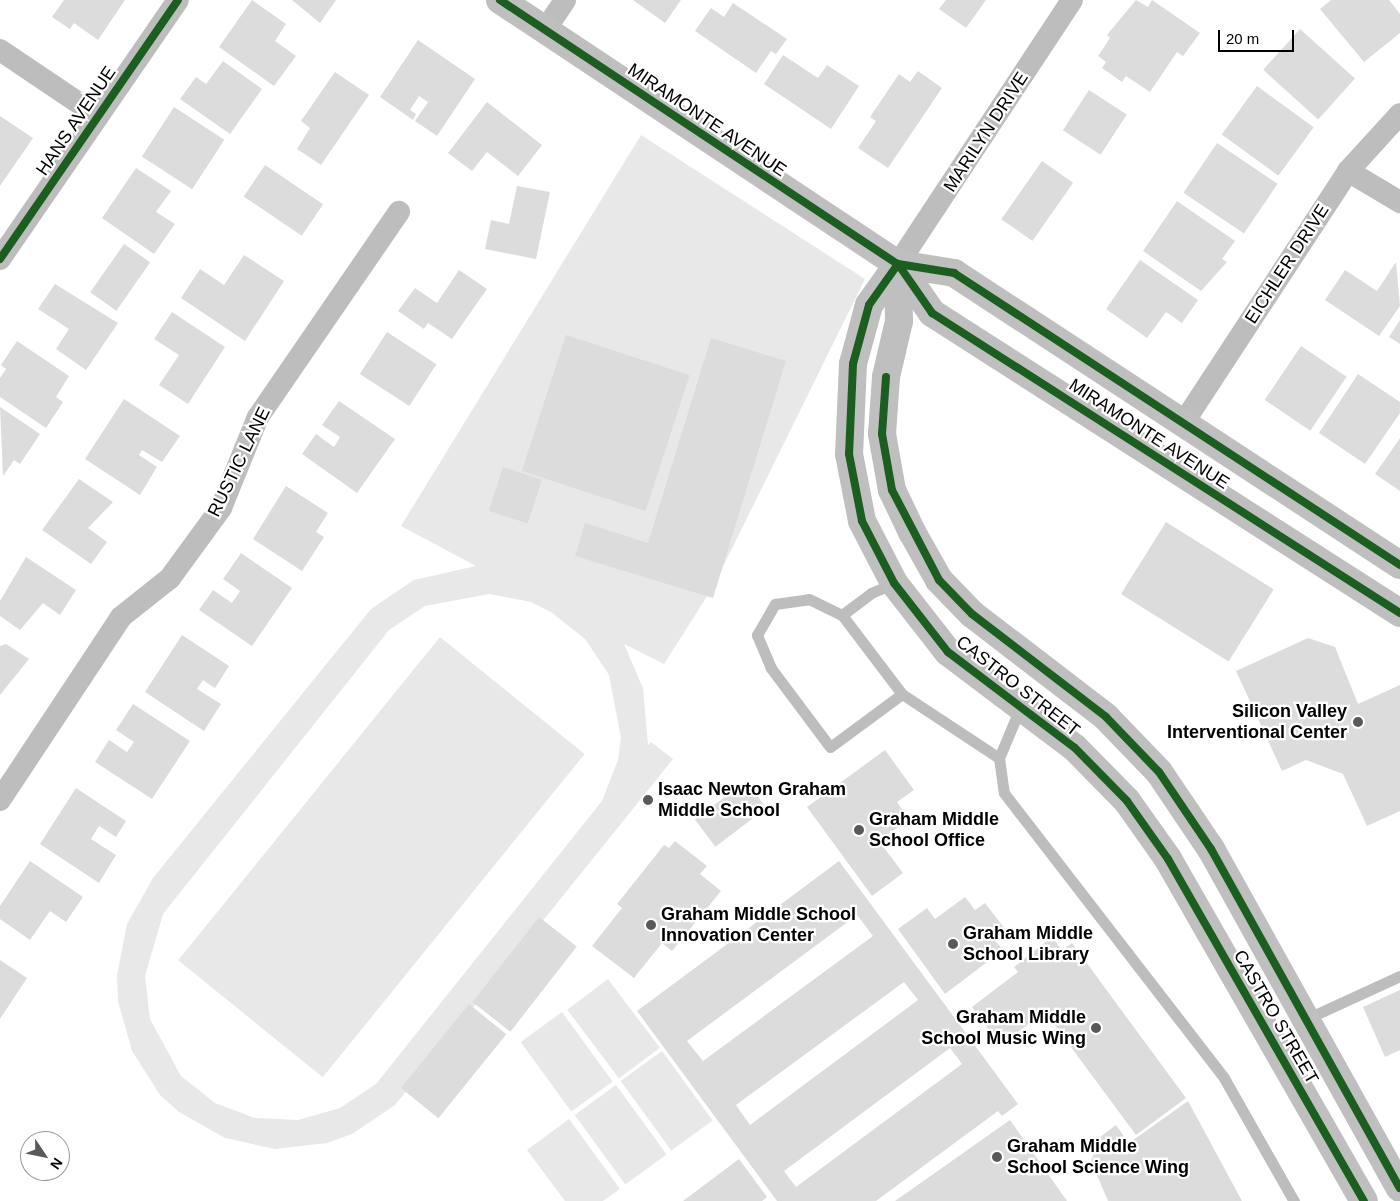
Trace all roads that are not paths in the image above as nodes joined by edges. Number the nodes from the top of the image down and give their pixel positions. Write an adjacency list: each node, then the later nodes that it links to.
1 (178, 0): 8 (street, HANS AVENUE)
2 (500, 0): 5 (street, MIRAMONTE AVENUE)
3 (565, 0): 5 (street)
4 (1072, 0): 13 (street, MARILYN DRIVE)
5 (546, 30): 13 (street, MIRAMONTE AVENUE)
6 (0, 50): 8 (street)
7 (1400, 114): 9 (street, EICHLER DRIVE)
8 (98, 116): 12 (street, HANS AVENUE)
9 (1348, 171): 10 (street); 14 (street, EICHLER DRIVE)
10 (1400, 202)
11 (398, 212): 24 (street, RUSTIC LANE)
12 (0, 259)
13 (898, 264): 14 (street, MIRAMONTE AVENUE); 16 (street, MIRAMONTE AVENUE); 18 (street, CASTRO STREET); 26 (street, CASTRO STREET)
14 (1184, 422): 15 (street, MIRAMONTE AVENUE)
15 (1301, 499): 16 (street); 17 (street, MIRAMONTE AVENUE)
16 (1280, 536): 19 (street, MIRAMONTE AVENUE)
17 (1400, 564)
18 (894, 582): 20 (lane); 22 (street, CASTRO STREET)
19 (1400, 613)
20 (842, 615): 21 (lane); 21 (lane)
21 (902, 694): 23 (lane)
22 (1020, 708): 23 (lane); 29 (street, CASTRO STREET)
23 (999, 758): 28 (lane)
24 (2, 794)
25 (1400, 976): 26 (lane)
26 (1306, 1019): 27 (street, CASTRO STREET)
27 (1400, 1188)
28 (1294, 1201)
29 (1364, 1201)

